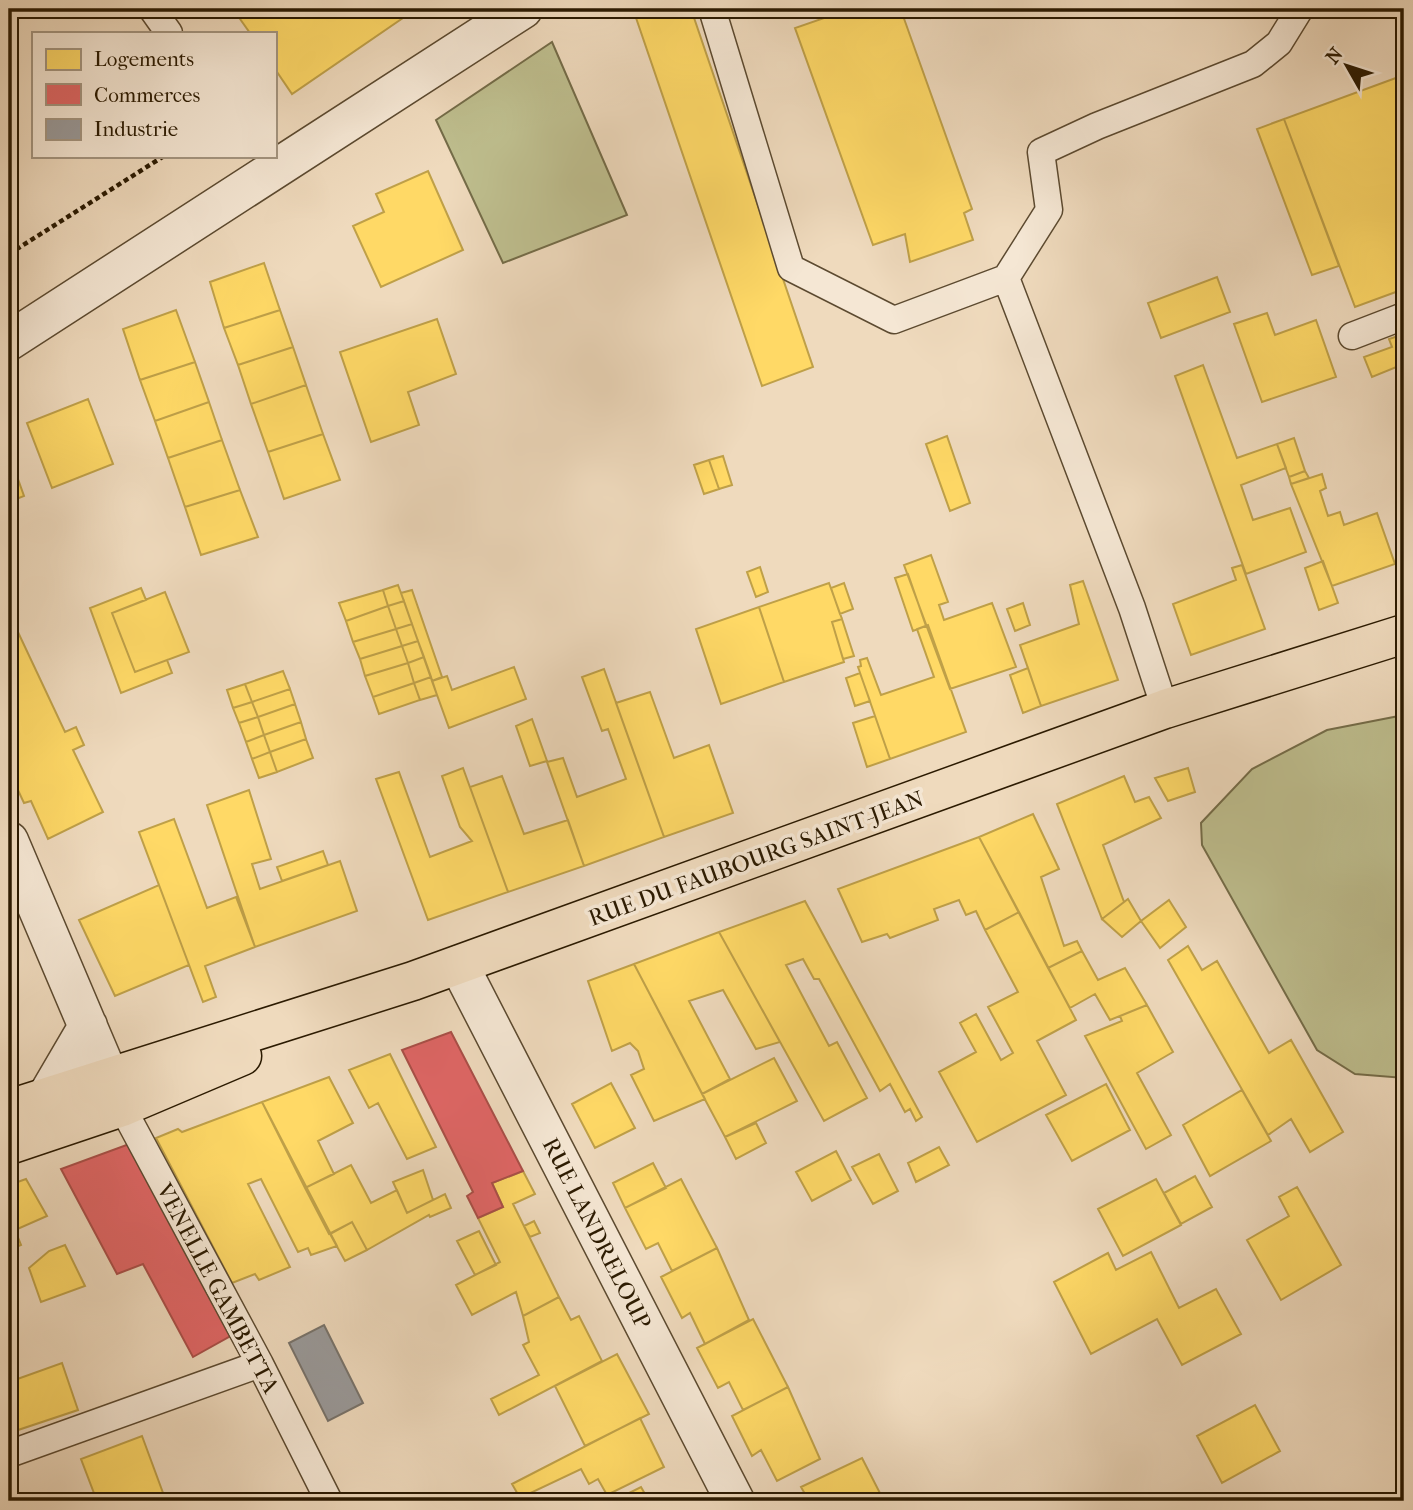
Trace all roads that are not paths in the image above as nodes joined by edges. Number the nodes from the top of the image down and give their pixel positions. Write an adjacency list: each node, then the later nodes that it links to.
1 (152, 9): 5 (lane)
2 (523, 9): 9 (street)
3 (712, 9): 6 (lane)
4 (1300, 9): 6 (lane)
5 (168, 32)
6 (1006, 278): 11 (lane)
7 (1404, 316): 8 (lane)
8 (1352, 337)
9 (9, 341)
10 (1404, 634): 11 (main road, RUE DU FAUBOURG SAINT-JEAN)
11 (1165, 709): 13 (main road, RUE DU FAUBOURG SAINT-JEAN)
12 (9, 841): 14 (street)
13 (459, 965): 15 (main road, RUE DU FAUBOURG SAINT-JEAN); 22 (street, RUE LANDRELOUP)
14 (89, 1026): 15 (street); 16 (street)
15 (114, 1091): 16 (main road); 18 (main road); 19 (lane, VENELLE GAMBETTA)
16 (47, 1096): 17 (main road)
17 (9, 1109)
18 (9, 1145)
19 (260, 1364): 20 (lane); 21 (lane, VENELLE GAMBETTA)
20 (9, 1454)
21 (329, 1501)
22 (735, 1501)

